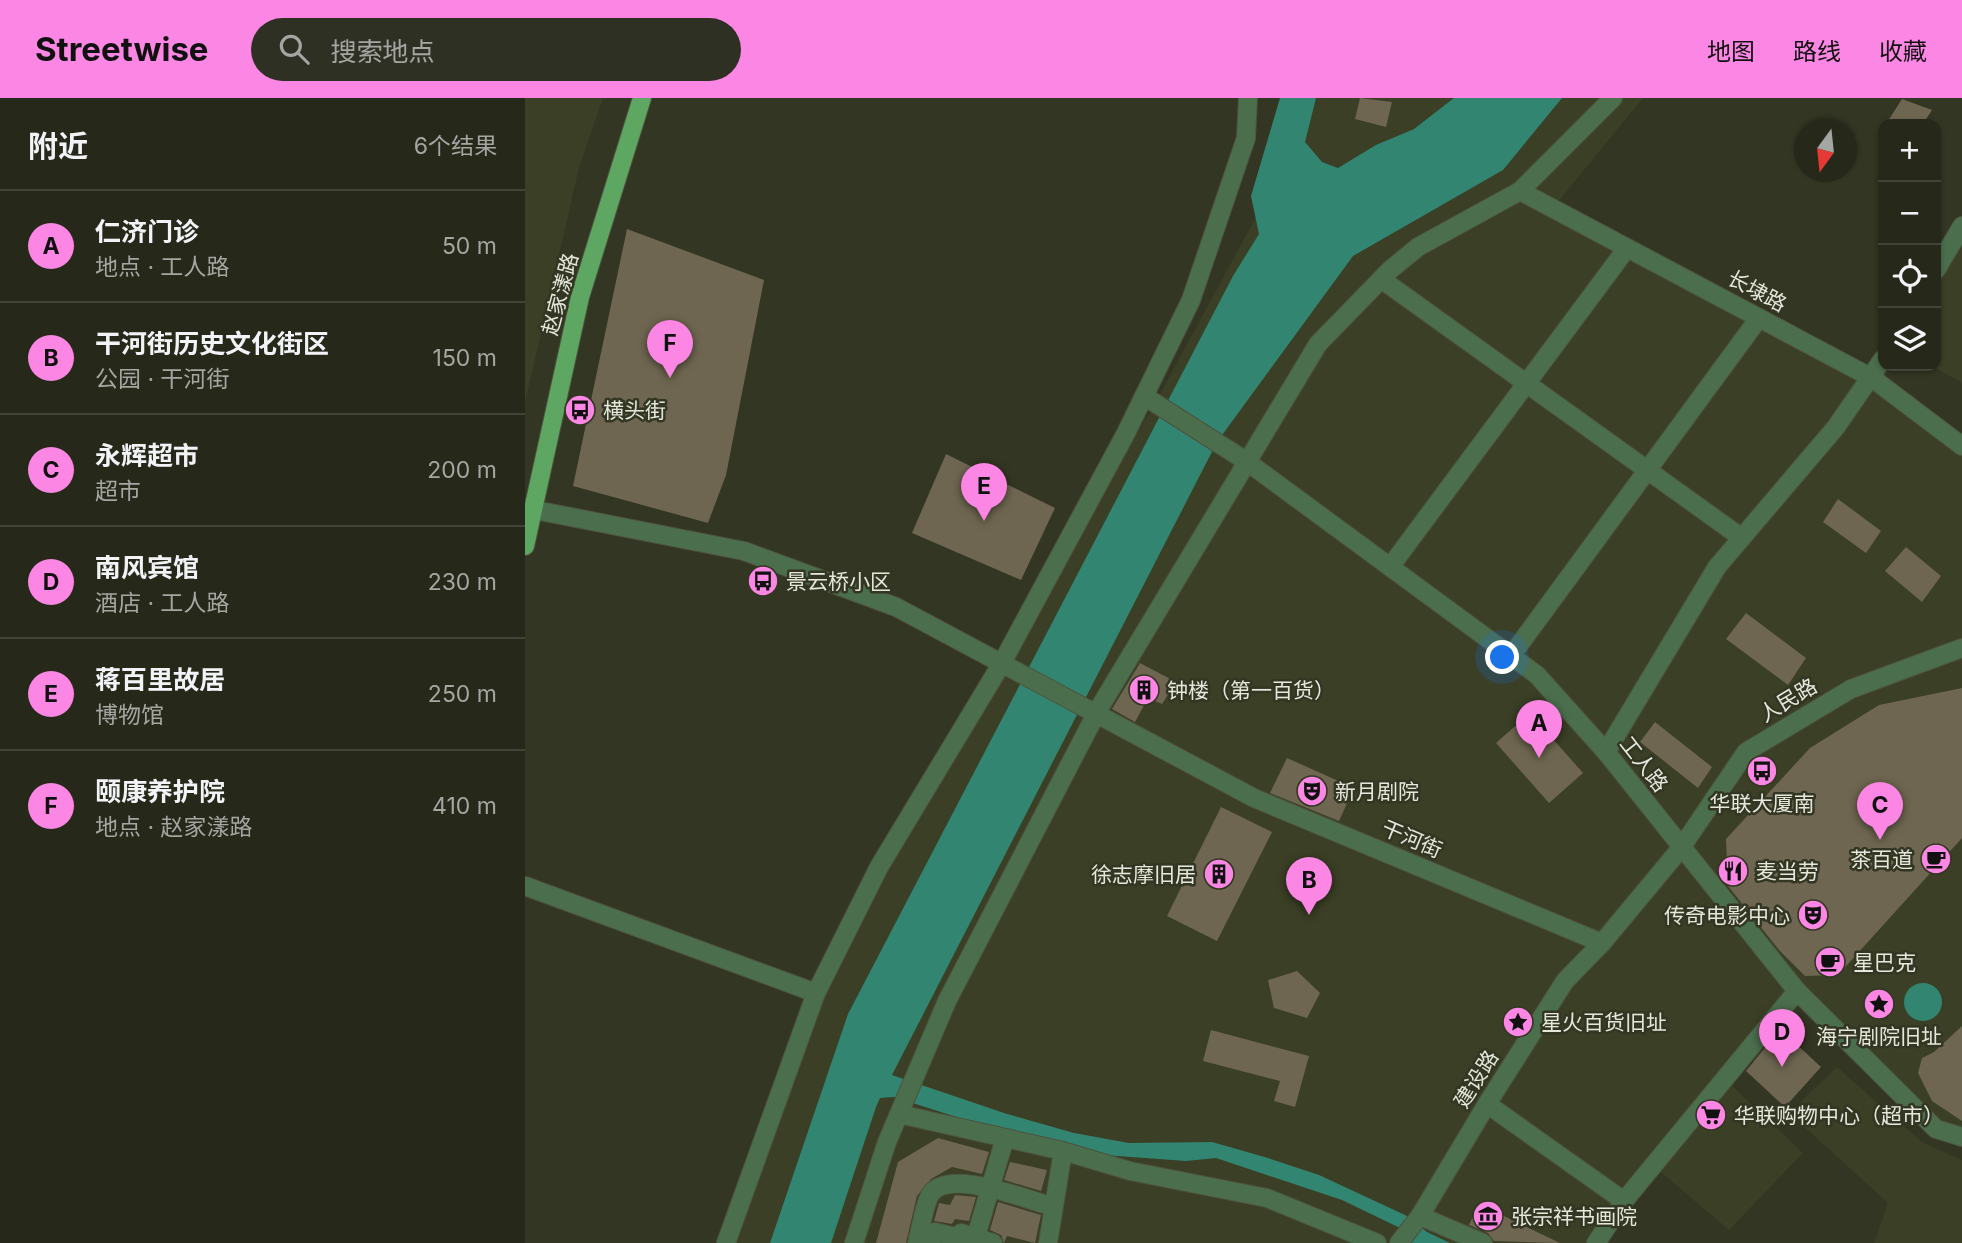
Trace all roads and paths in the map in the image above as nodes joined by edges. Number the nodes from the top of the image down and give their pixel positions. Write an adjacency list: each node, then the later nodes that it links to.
1 (642, 98): 17 (main road, 赵家漾路)
2 (1248, 98): 13 (street)
3 (1613, 98): 4 (street)
4 (1520, 191): 6 (street, 长埭路); 8 (street)
5 (1962, 226): 7 (street)
6 (1627, 248): 9 (street, 长埭路); 12 (street)
7 (1941, 262)
8 (1381, 278): 12 (street); 15 (street)
9 (1759, 318): 11 (street, 长埭路); 16 (street)
10 (1878, 368): 11 (street)
11 (1872, 378): 14 (street, 长埭路); 18 (street)
12 (1527, 383): 16 (street); 20 (street)
13 (1149, 399): 15 (street, 工人路); 23 (street)
14 (1962, 446)
15 (1242, 459): 20 (street, 工人路); 24 (street)
16 (1647, 470): 18 (street); 22 (street)
17 (535, 510): 19 (main road, 赵家漾路); 23 (street, 干河街)
18 (1742, 538): 25 (street)
19 (525, 546)
20 (1390, 567): 22 (street, 工人路)
21 (1962, 648): 26 (street, 人民路)
22 (1511, 656): 25 (street, 工人路)
23 (1006, 665): 24 (street, 干河街); 30 (street)
24 (1095, 714): 28 (street, 干河街); 32 (street)
25 (1606, 752): 26 (street, 工人路)
26 (1681, 848): 28 (street, 建设路); 29 (street, 工人路)
27 (525, 886): 30 (street)
28 (1602, 943): 31 (street, 建设路)
29 (1797, 991): 33 (street, 工人路); 37 (street)
30 (816, 993): 42 (street)
31 (1487, 1104): 37 (street); 39 (street, 建设路)
32 (899, 1114): 34 (street); 43 (street)
33 (1962, 1137)
34 (1005, 1138): 35 (street); 36 (street)
35 (1063, 1151): 45 (street); 46 (street)
36 (989, 1189): 38 (street); 40 (street); 41 (street)
37 (1623, 1201): 49 (street)
38 (1044, 1204)
39 (1420, 1216): 47 (street, 建设路); 48 (street)
40 (917, 1240): 41 (street)
41 (974, 1240): 44 (street)
42 (726, 1243)
43 (854, 1243)
44 (993, 1243)
45 (1048, 1243)
46 (1377, 1243)
47 (1399, 1243)
48 (1483, 1243)
49 (1596, 1243)

